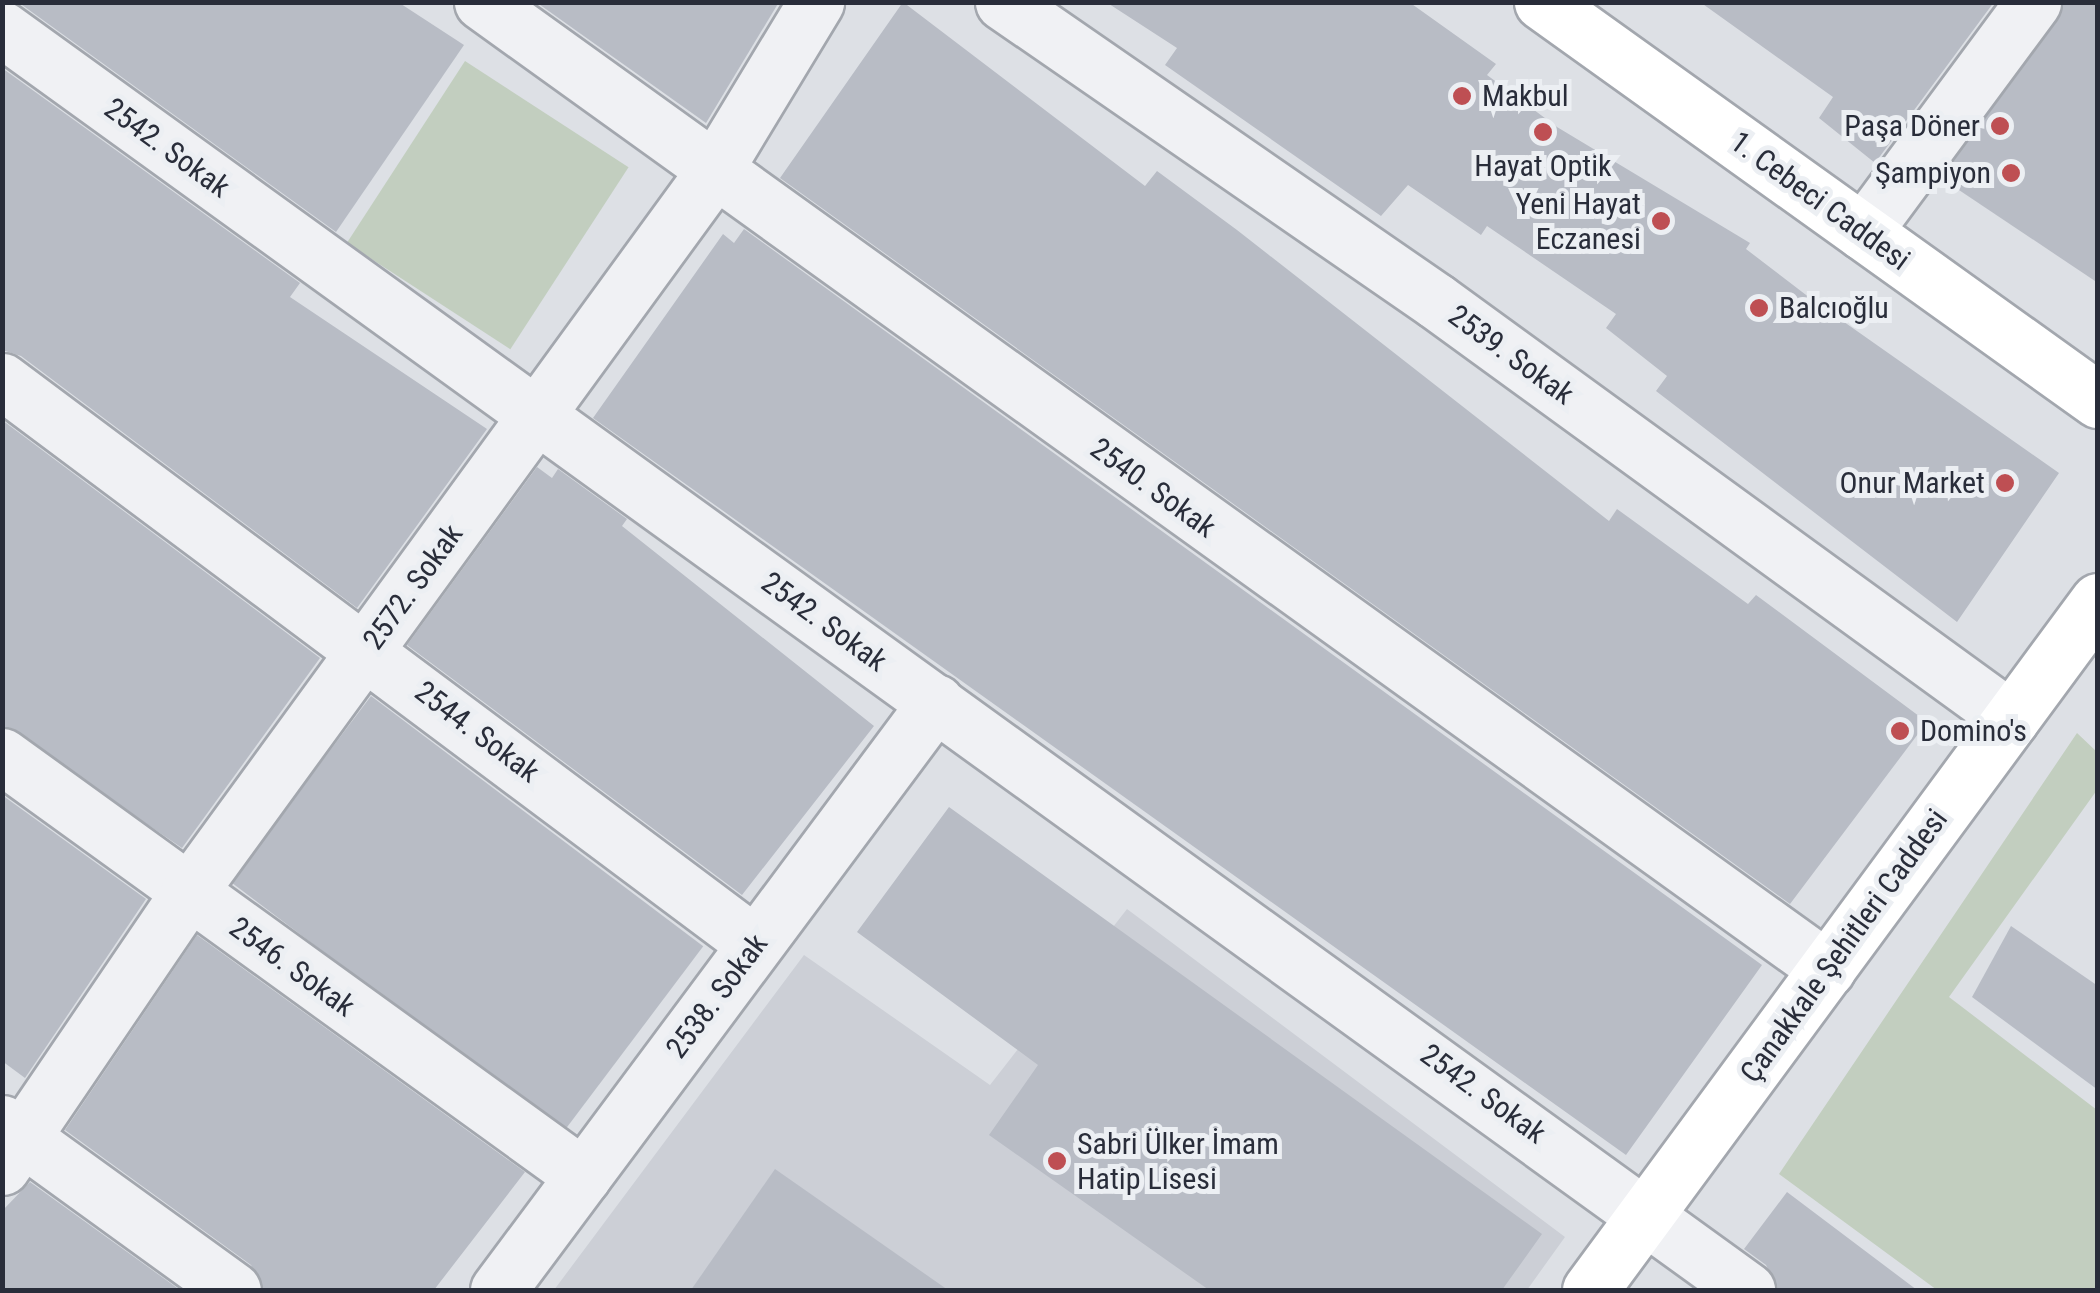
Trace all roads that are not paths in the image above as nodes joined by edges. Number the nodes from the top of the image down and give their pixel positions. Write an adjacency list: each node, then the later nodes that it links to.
1 (482, 2): 7 (street, 2540. Sokak)
2 (816, 2): 7 (street, 2572. Sokak)
3 (1003, 2): 15 (street, 2539. Sokak)
4 (2033, 2): 8 (street)
5 (1573, 11): 8 (main road, 1. Cebeci Caddesi)
6 (2, 29): 11 (street, 2542. Sokak)
7 (712, 174): 11 (street, 2572. Sokak); 19 (street, 2540. Sokak)
8 (1863, 232): 10 (main road, 1. Cebeci Caddesi)
9 (2, 381): 13 (street, 2544. Sokak)
10 (2098, 400)
11 (537, 417): 13 (street, 2572. Sokak); 14 (street, 2542. Sokak)
12 (2098, 601): 15 (main road, Çanakkale Şehitleri Caddesi)
13 (369, 649): 17 (street, 2572. Sokak); 18 (street, 2544. Sokak)
14 (936, 702): 18 (street, 2538. Sokak); 22 (street, 2542. Sokak)
15 (2011, 719): 19 (main road, Çanakkale Şehitleri Caddesi)
16 (2, 756): 17 (street, 2546. Sokak)
17 (188, 892): 20 (street, 2572. Sokak); 21 (street, 2546. Sokak)
18 (756, 944): 21 (street, 2538. Sokak)
19 (1827, 969): 22 (main road, Çanakkale Şehitleri Caddesi)
20 (9, 1142): 23 (street)
21 (583, 1176): 24 (street, 2538. Sokak)
22 (1648, 1212): 25 (main road, Çanakkale Şehitleri Caddesi); 26 (street, 2542. Sokak)
23 (232, 1290)
24 (498, 1290)
25 (1590, 1290)
26 (1747, 1290)

